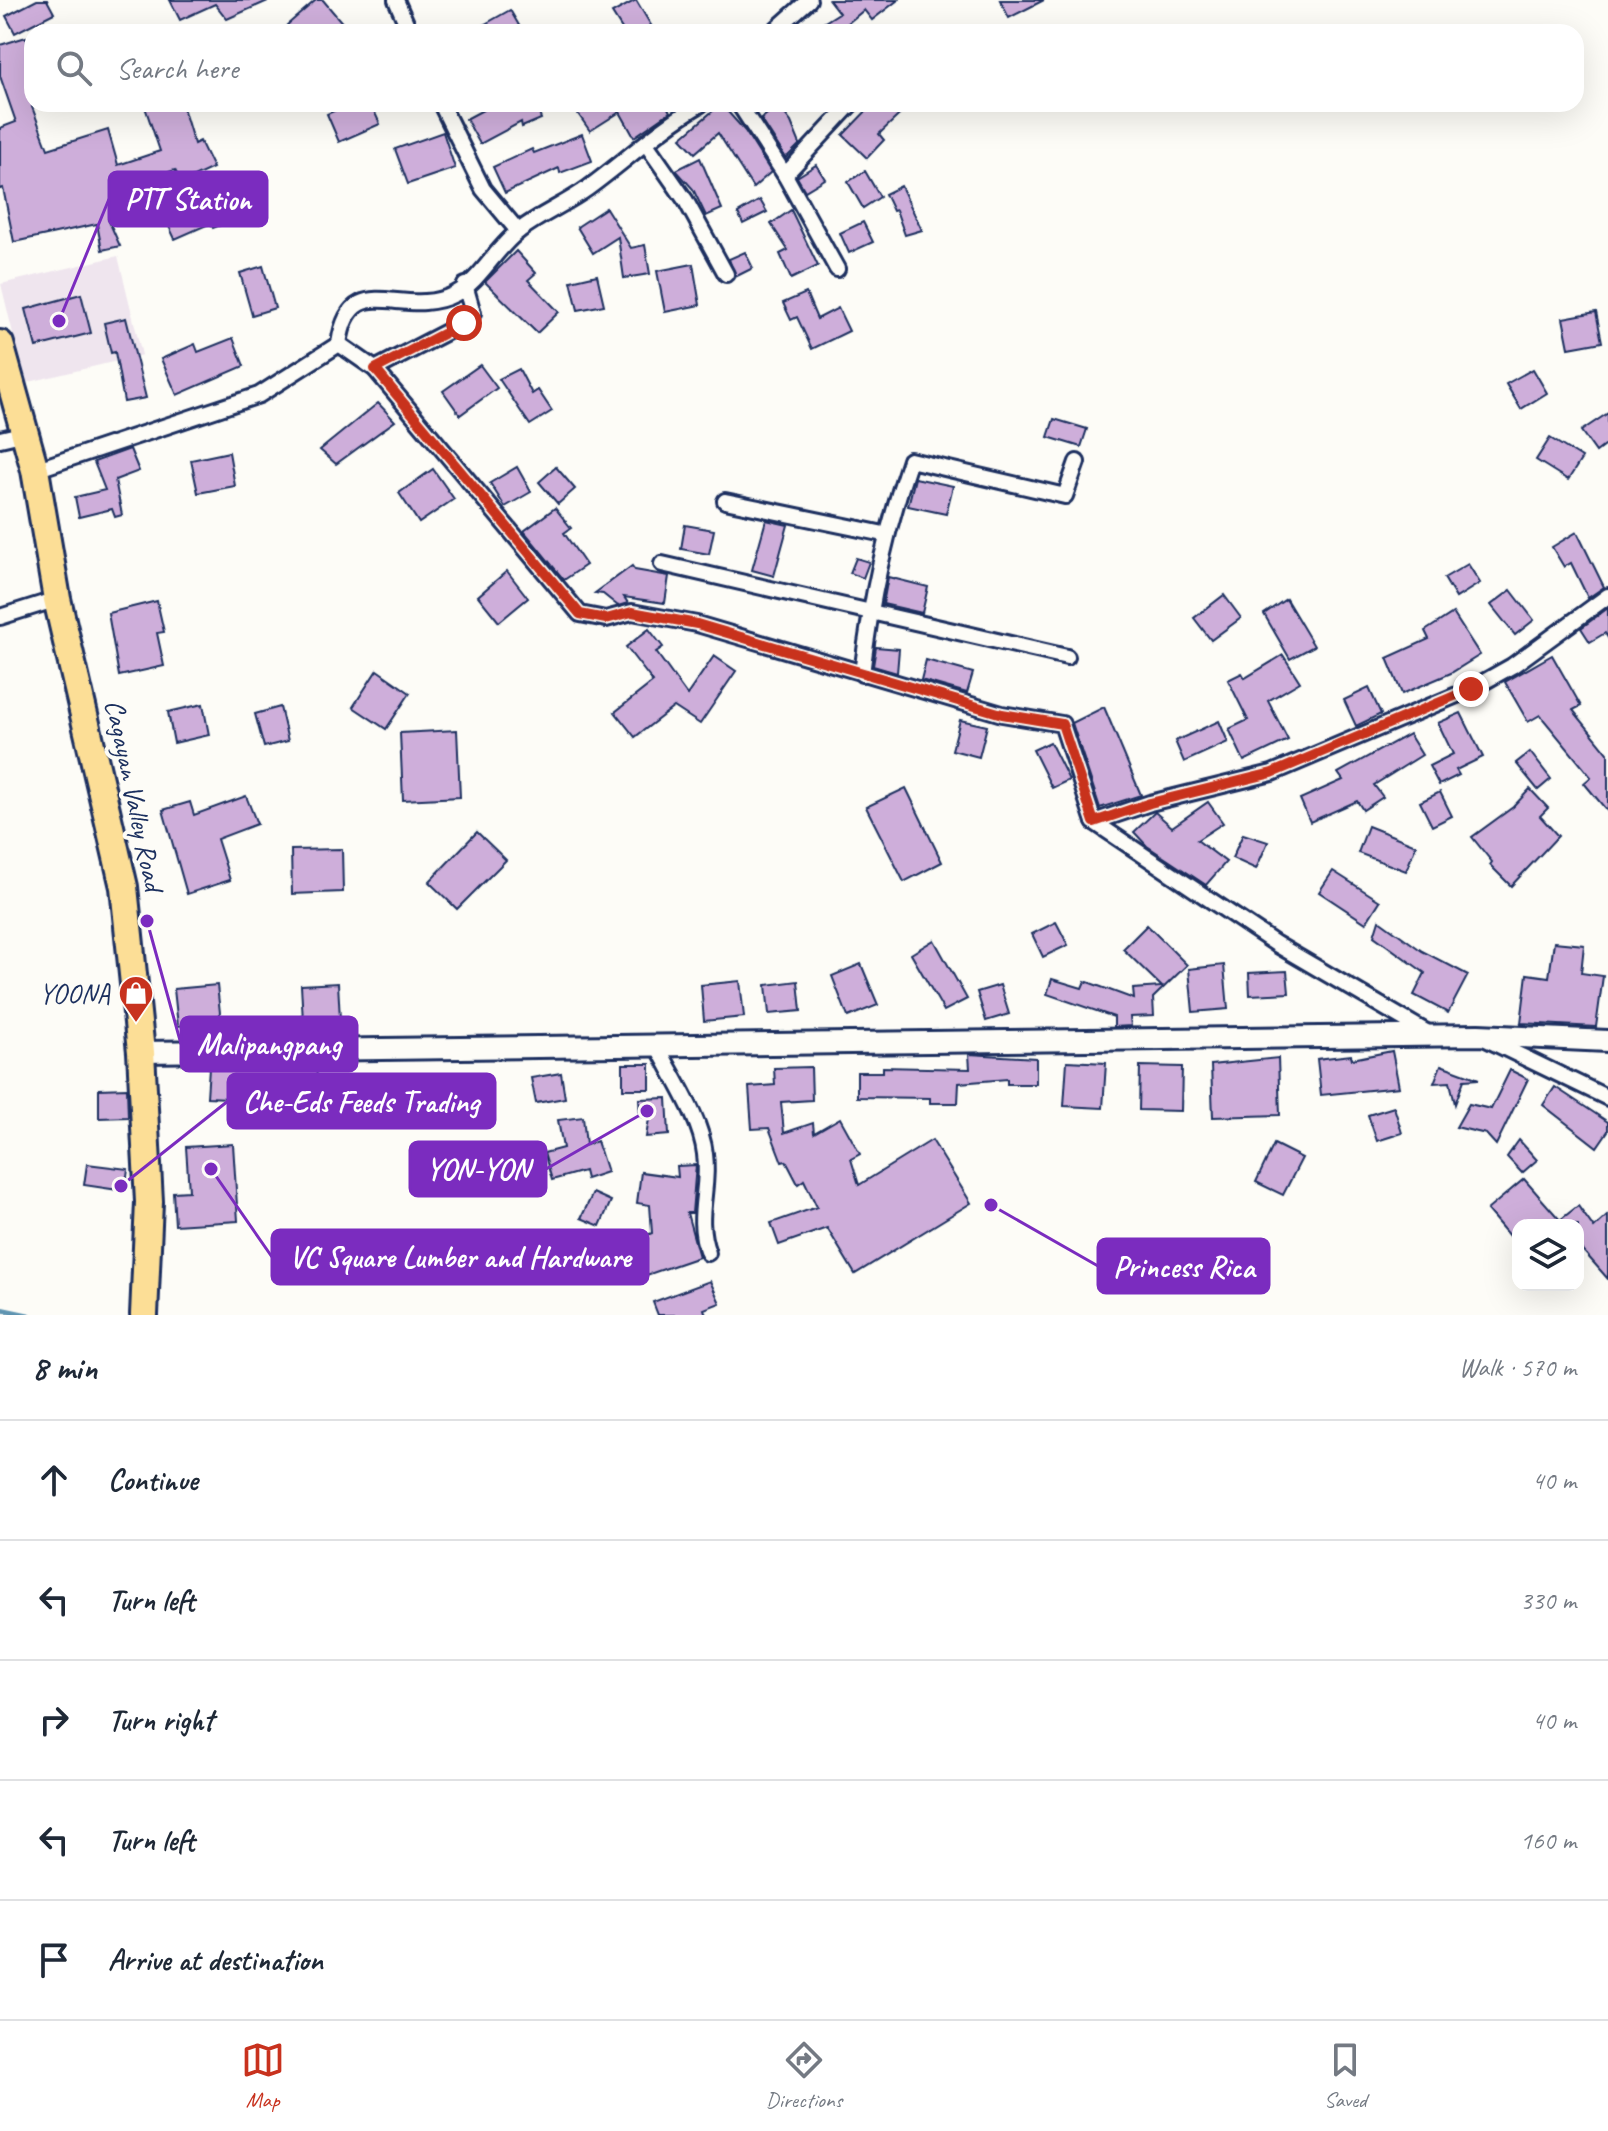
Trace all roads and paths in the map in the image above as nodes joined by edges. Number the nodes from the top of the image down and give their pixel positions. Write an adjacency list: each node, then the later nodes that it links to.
1 (396, 0): 3 (street)
2 (809, 0): 4 (street)
3 (406, 24)
4 (782, 24)
5 (445, 112): 11 (street)
6 (687, 112): 9 (street)
7 (744, 112): 10 (street)
8 (844, 112): 10 (street)
9 (647, 145): 11 (street); 13 (street)
10 (785, 175): 12 (street)
11 (518, 231): 14 (street)
12 (837, 269)
13 (726, 274)
14 (465, 285): 16 (street); 17 (street)
15 (0, 344): 18 (highway, Cagayan Valley Road)
16 (339, 344): 17 (street); 21 (street)
17 (375, 369): 30 (street)
18 (26, 433): 19 (street); 21 (highway, Cagayan Valley Road)
19 (0, 439)
20 (1077, 462): 23 (street)
21 (35, 470): 26 (highway, Cagayan Valley Road)
22 (725, 501): 23 (street)
23 (884, 534): 27 (street)
24 (662, 564): 27 (street)
25 (1608, 596): 31 (street)
26 (57, 599): 28 (street); 36 (highway, Cagayan Valley Road)
27 (869, 611): 29 (street); 30 (street)
28 (0, 617)
29 (1067, 657)
30 (862, 674): 31 (street)
31 (1094, 822): 33 (street)
32 (1478, 1035): 33 (street); 34 (street); 37 (street)
33 (1433, 1036): 35 (street)
34 (1608, 1041)
35 (657, 1045): 36 (street); 38 (street)
36 (141, 1052): 39 (highway, Cagayan Valley Road)
37 (1608, 1098)
38 (708, 1253)
39 (144, 1315)

